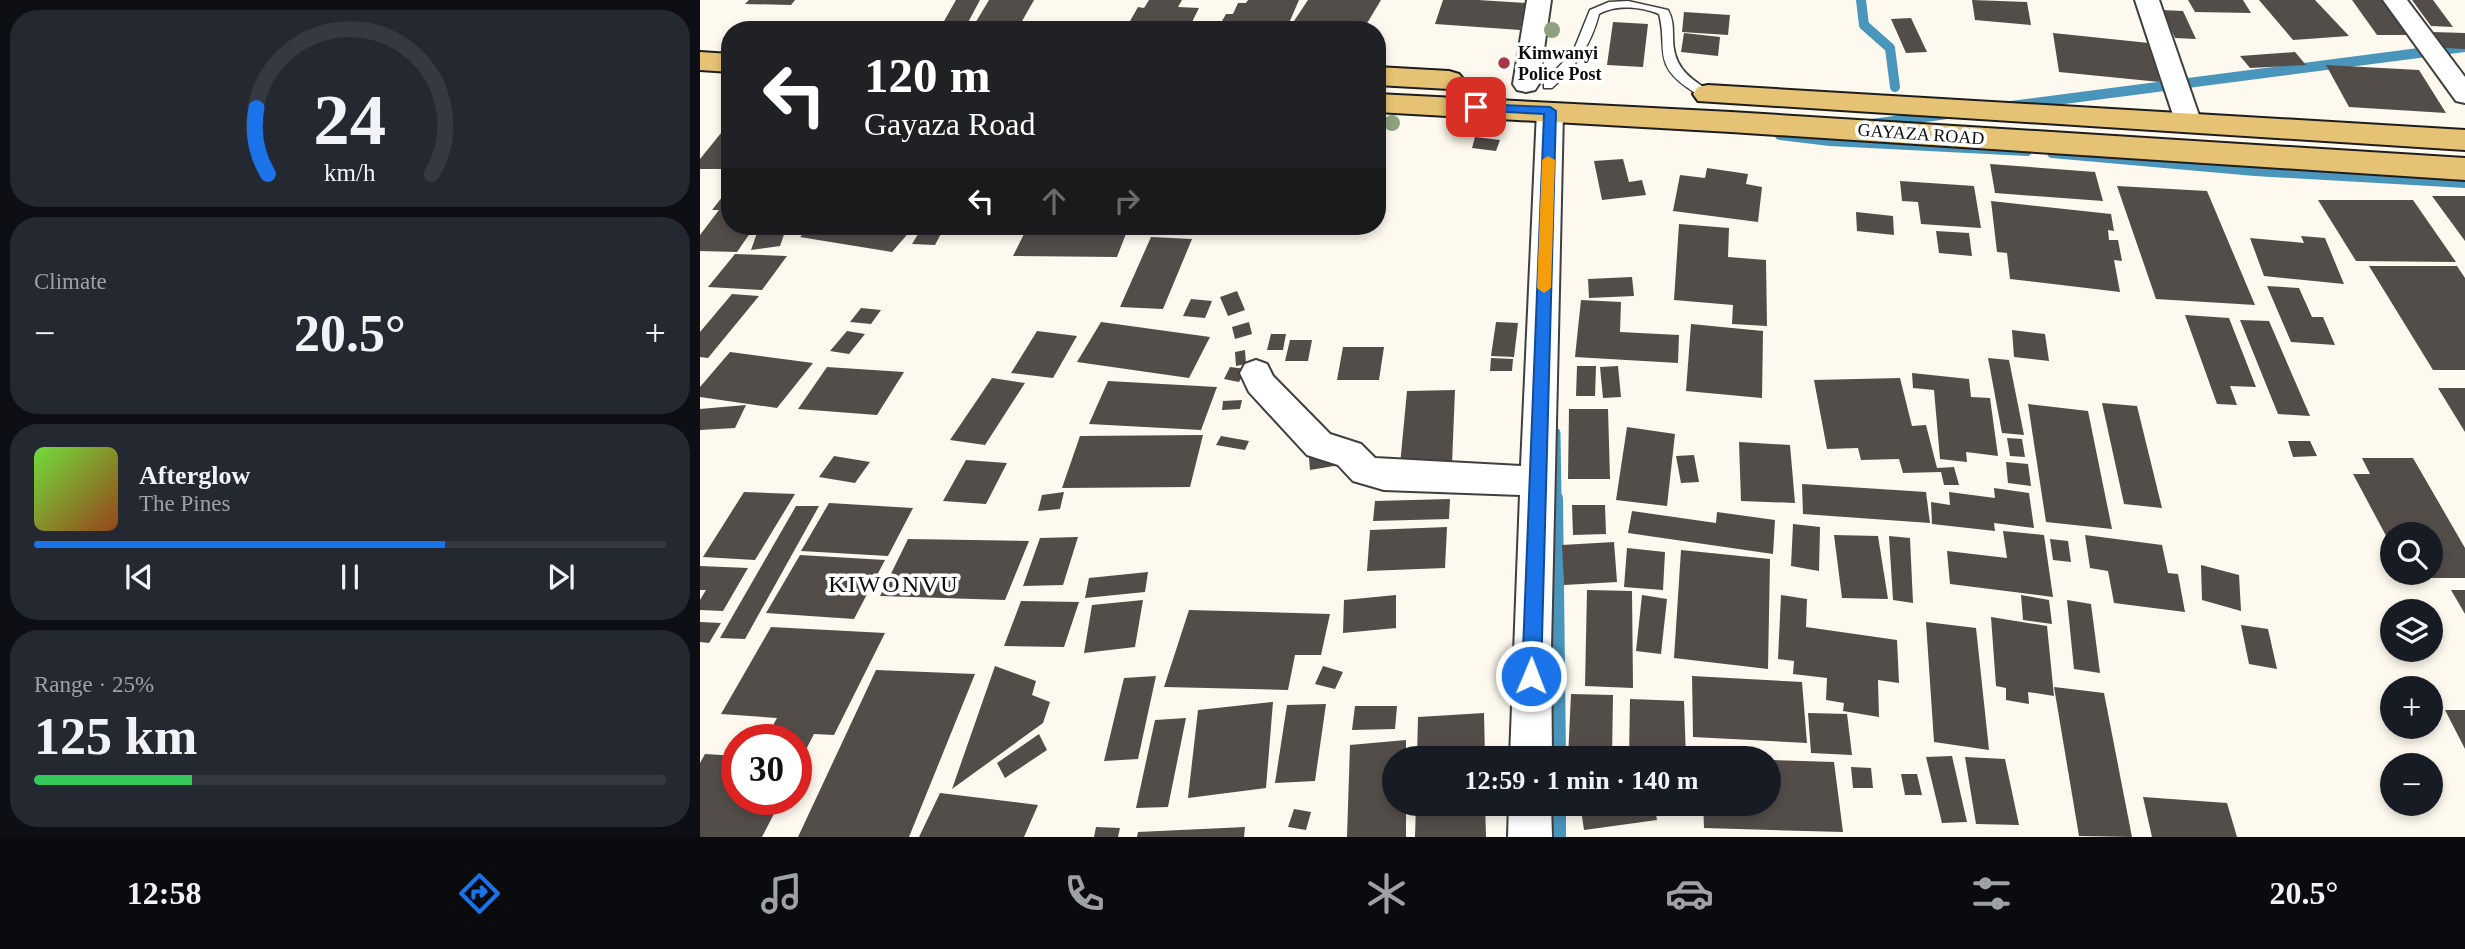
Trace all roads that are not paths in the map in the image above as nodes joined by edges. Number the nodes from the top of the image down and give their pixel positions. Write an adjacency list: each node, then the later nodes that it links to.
1 (1539, 0): 7 (street)
2 (2147, 0): 11 (street)
3 (2395, 0): 9 (street)
4 (700, 61): 5 (main road)
5 (721, 62)
6 (1386, 77): 7 (main road, GAYAZA ROAD)
7 (1542, 93): 8 (main road, GAYAZA ROAD); 8 (lane); 10 (main road, GAYAZA ROAD); 13 (main road, GAYAZA ROAD); 15 (street)
8 (1704, 93): 11 (main road, GAYAZA ROAD)
9 (2465, 95)
10 (1386, 102)
11 (2189, 124): 12 (main road, GAYAZA ROAD)
12 (2465, 140)
13 (2465, 169)
14 (1256, 373): 15 (street)
15 (1537, 481): 16 (street)
16 (1531, 746)
17 (1530, 816): 18 (street)
18 (1530, 837)

